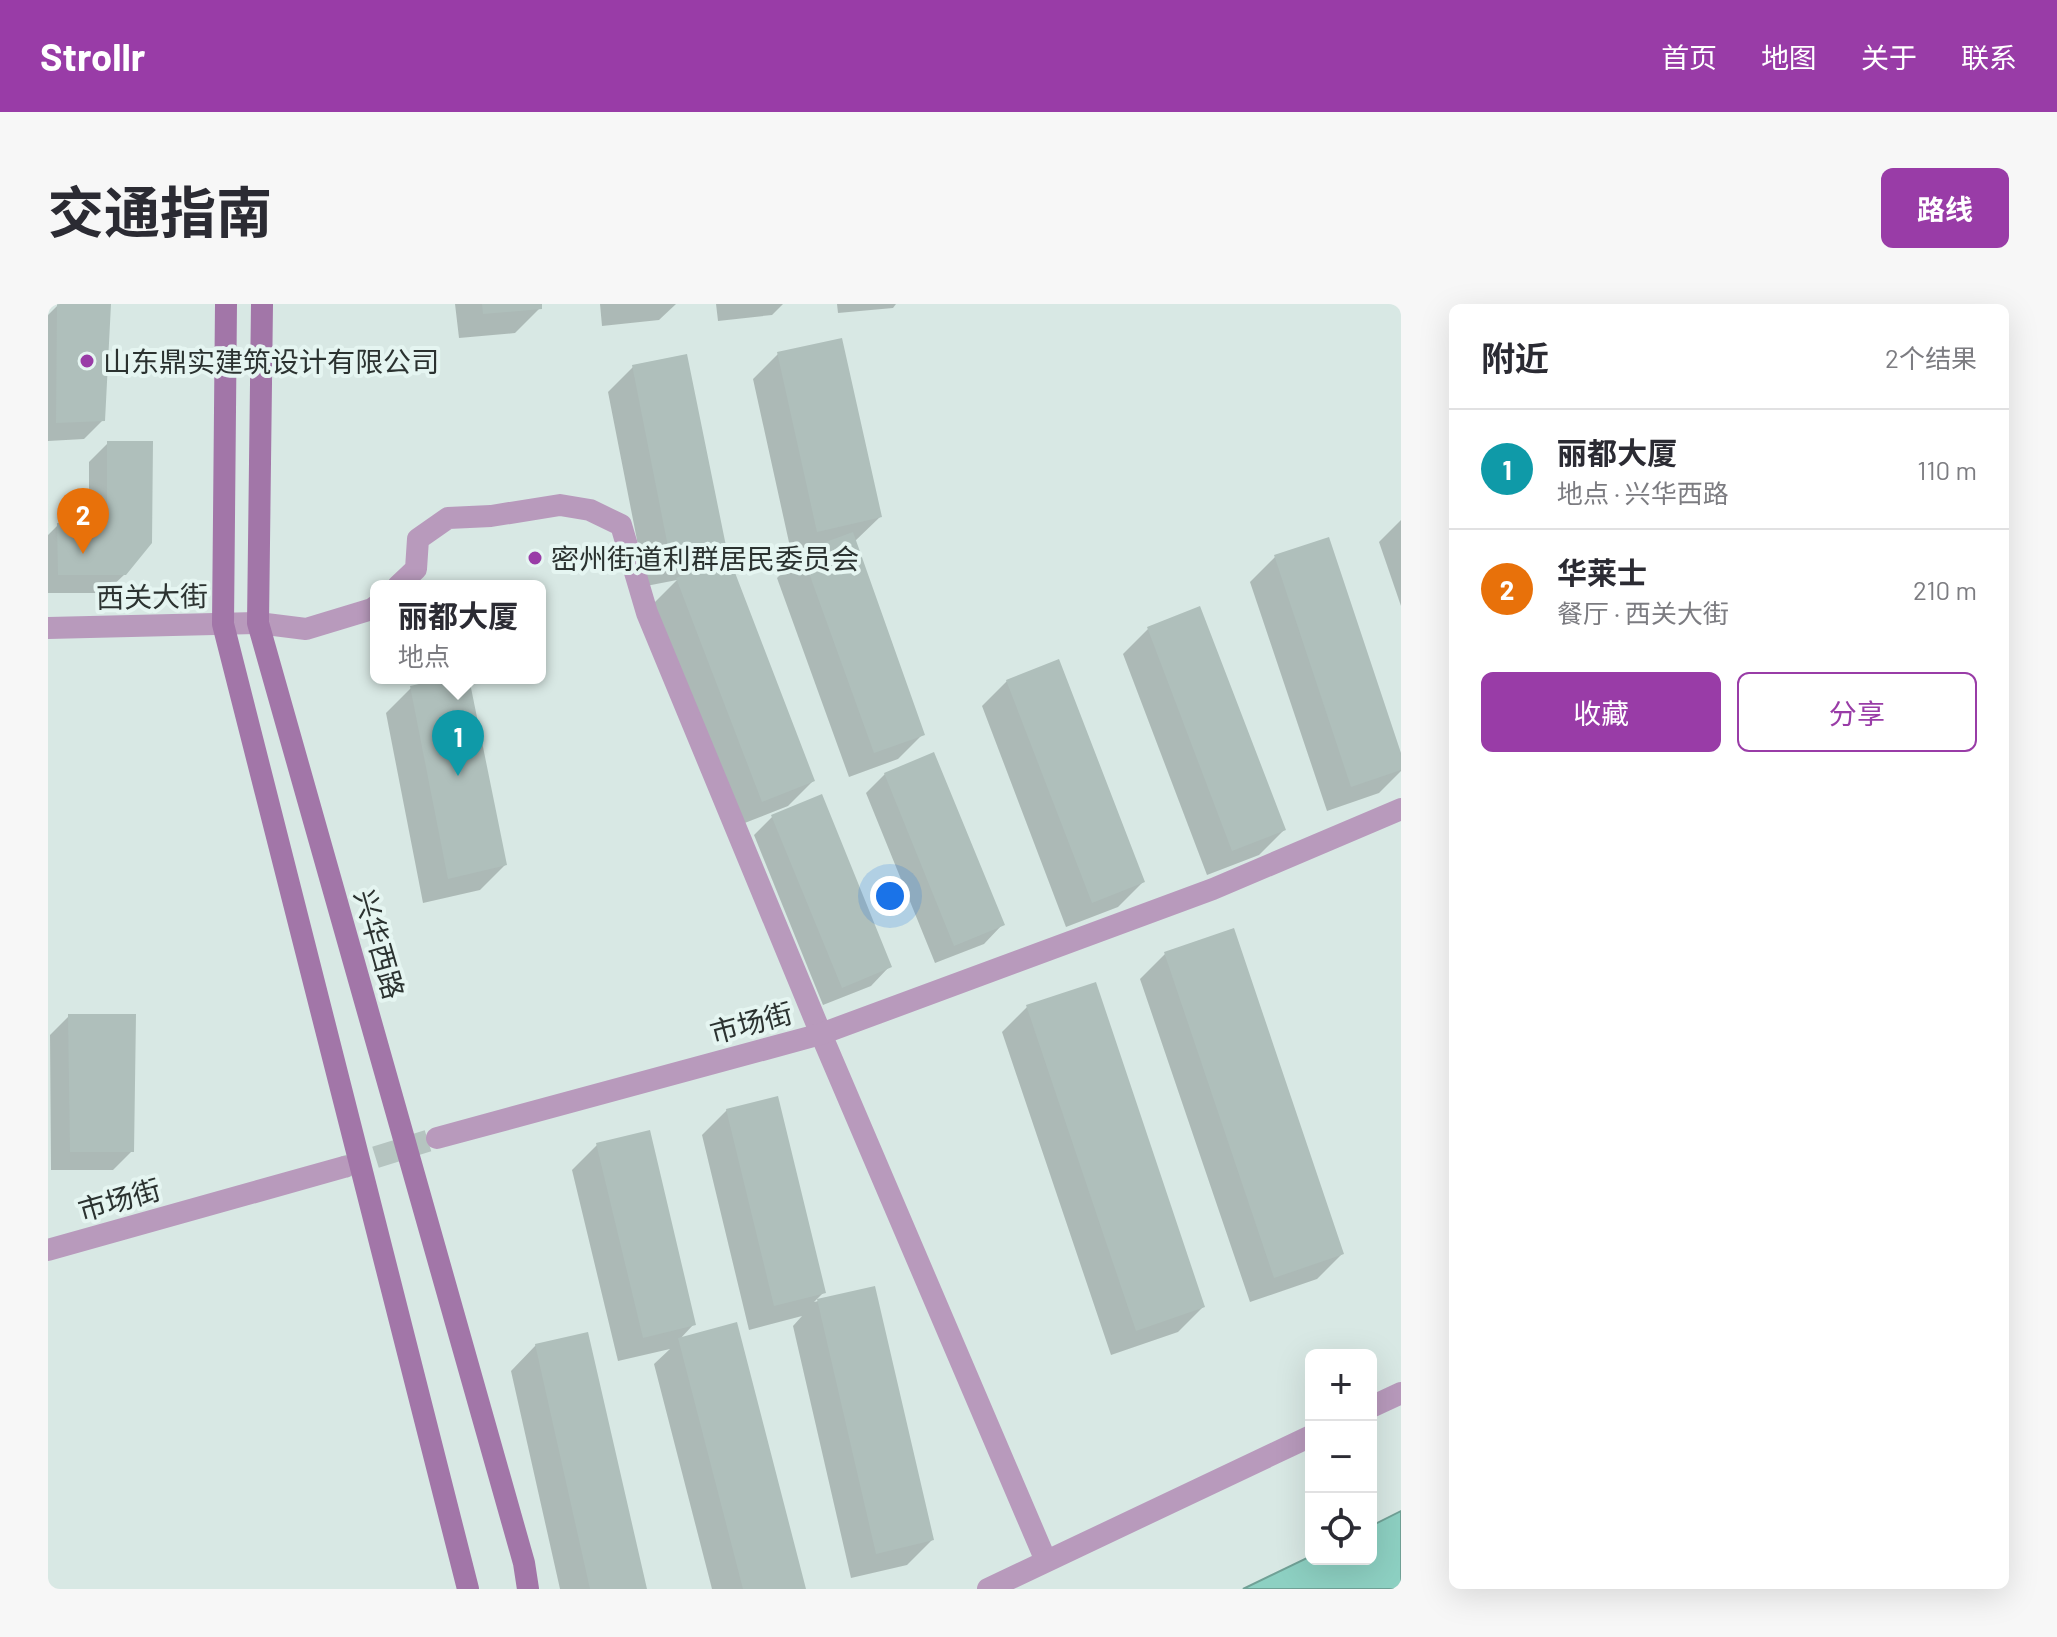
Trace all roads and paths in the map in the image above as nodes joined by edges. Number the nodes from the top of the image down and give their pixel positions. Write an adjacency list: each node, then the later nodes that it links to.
1 (226, 304): 6 (main road)
2 (262, 304): 5 (main road, 兴华西路)
3 (404, 580): 9 (street)
4 (370, 608): 5 (street, 西关大街)
5 (258, 623): 6 (street, 西关大街); 18 (main road, 兴华西路)
6 (223, 624): 7 (street, 西关大街); 17 (main road)
7 (48, 628)
8 (1401, 809): 9 (street, 市场街)
9 (821, 1034): 10 (street, 市场街); 16 (street)
10 (437, 1138)
11 (344, 1167): 12 (street, 市场街)
12 (48, 1250)
13 (1401, 1393): 14 (street)
14 (1377, 1404)
15 (1305, 1439): 16 (street)
16 (1046, 1561): 19 (street)
17 (467, 1588)
18 (528, 1589)
19 (988, 1589)

